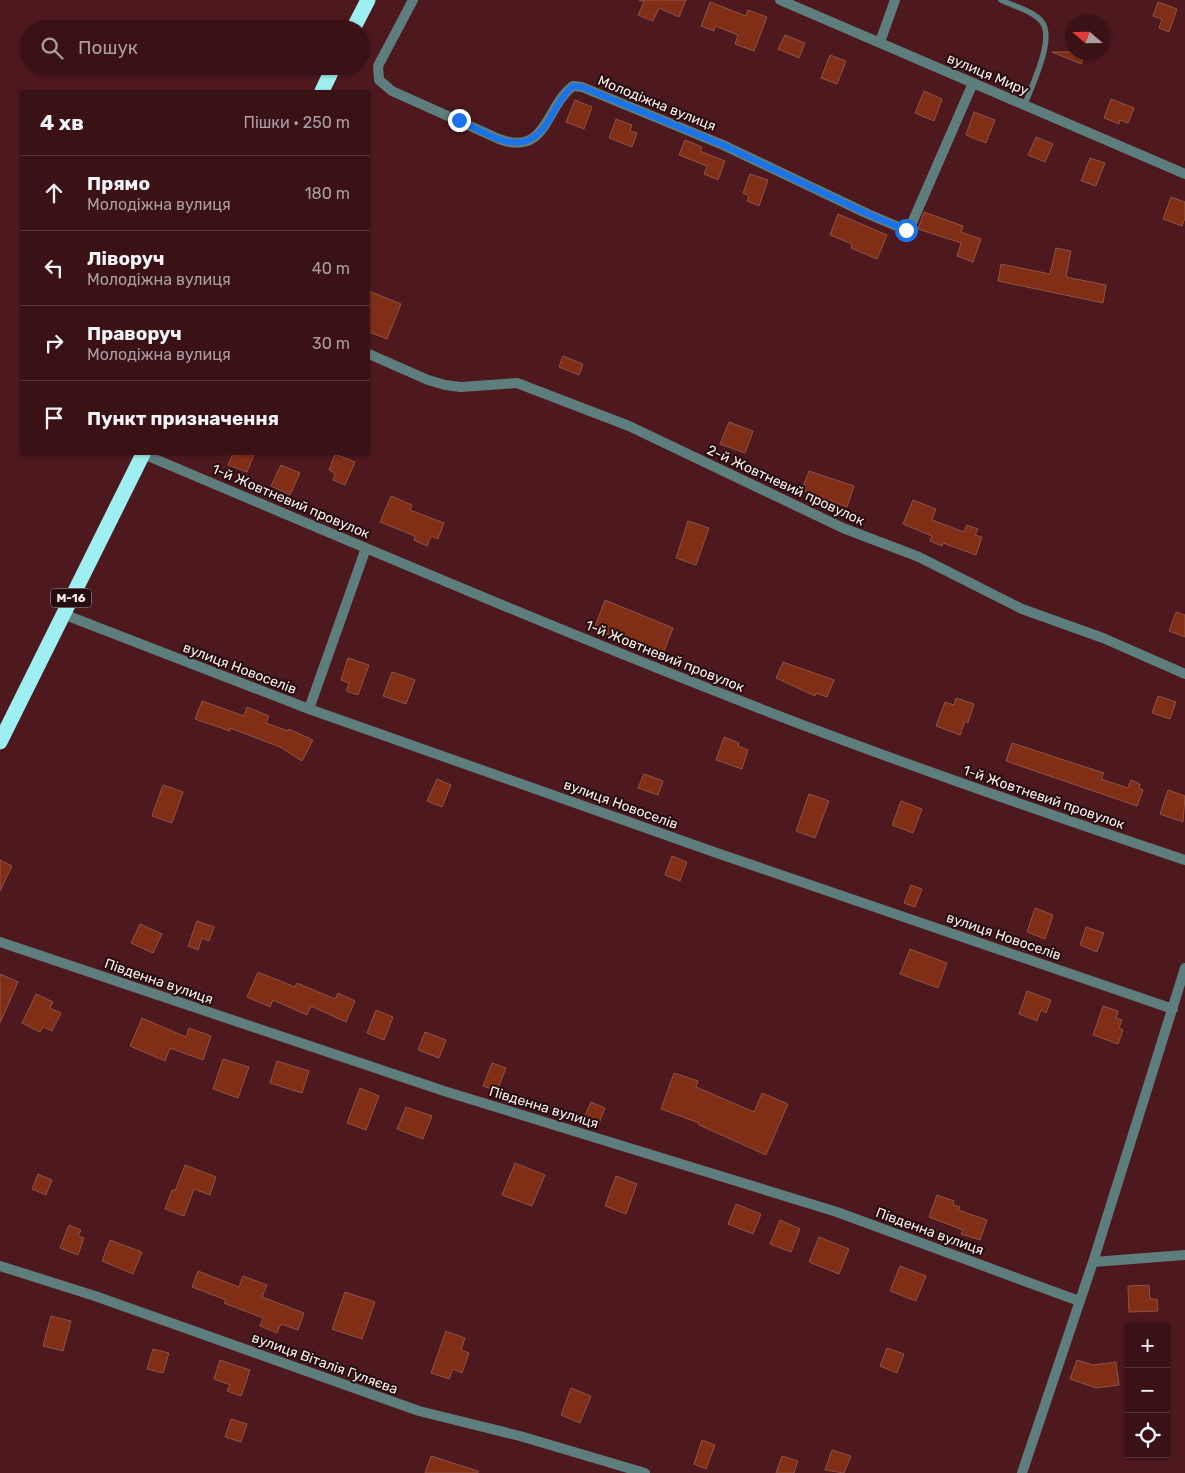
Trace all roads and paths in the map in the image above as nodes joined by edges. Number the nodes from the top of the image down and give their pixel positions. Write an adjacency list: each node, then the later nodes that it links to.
1 (368, 0): 6 (highway)
2 (413, 0): 9 (street, Молодіжна вулиця)
3 (780, 0): 7 (street, вулиця Миру)
4 (895, 0): 7 (street)
5 (1001, 0): 11 (lane)
6 (358, 20)
7 (880, 42): 9 (street, вулиця Миру)
8 (330, 75): 10 (highway)
9 (973, 83): 11 (street, вулиця Миру)
10 (322, 90)
11 (1025, 104): 12 (street, вулиця Миру)
12 (1185, 174)
13 (370, 354): 18 (street, 2-й Жовтневий провулок)
14 (143, 455): 17 (highway, М-16)
15 (145, 455): 16 (street, 1-й Жовтневий провулок)
16 (366, 548): 19 (street); 21 (street, 1-й Жовтневий провулок)
17 (64, 614): 19 (street, вулиця Новоселів); 20 (highway, М-16)
18 (1185, 674)
19 (309, 709): 24 (street, вулиця Новоселів)
20 (0, 742)
21 (1185, 860)
22 (0, 942): 28 (street, Південна вулиця)
23 (1185, 968): 24 (street)
24 (1173, 1010): 26 (street)
25 (1185, 1255): 26 (street)
26 (1093, 1262): 28 (street)
27 (0, 1266): 29 (street, вулиця Віталія Гуляєва)
28 (1079, 1301): 30 (street)
29 (645, 1473)
30 (1022, 1473)

